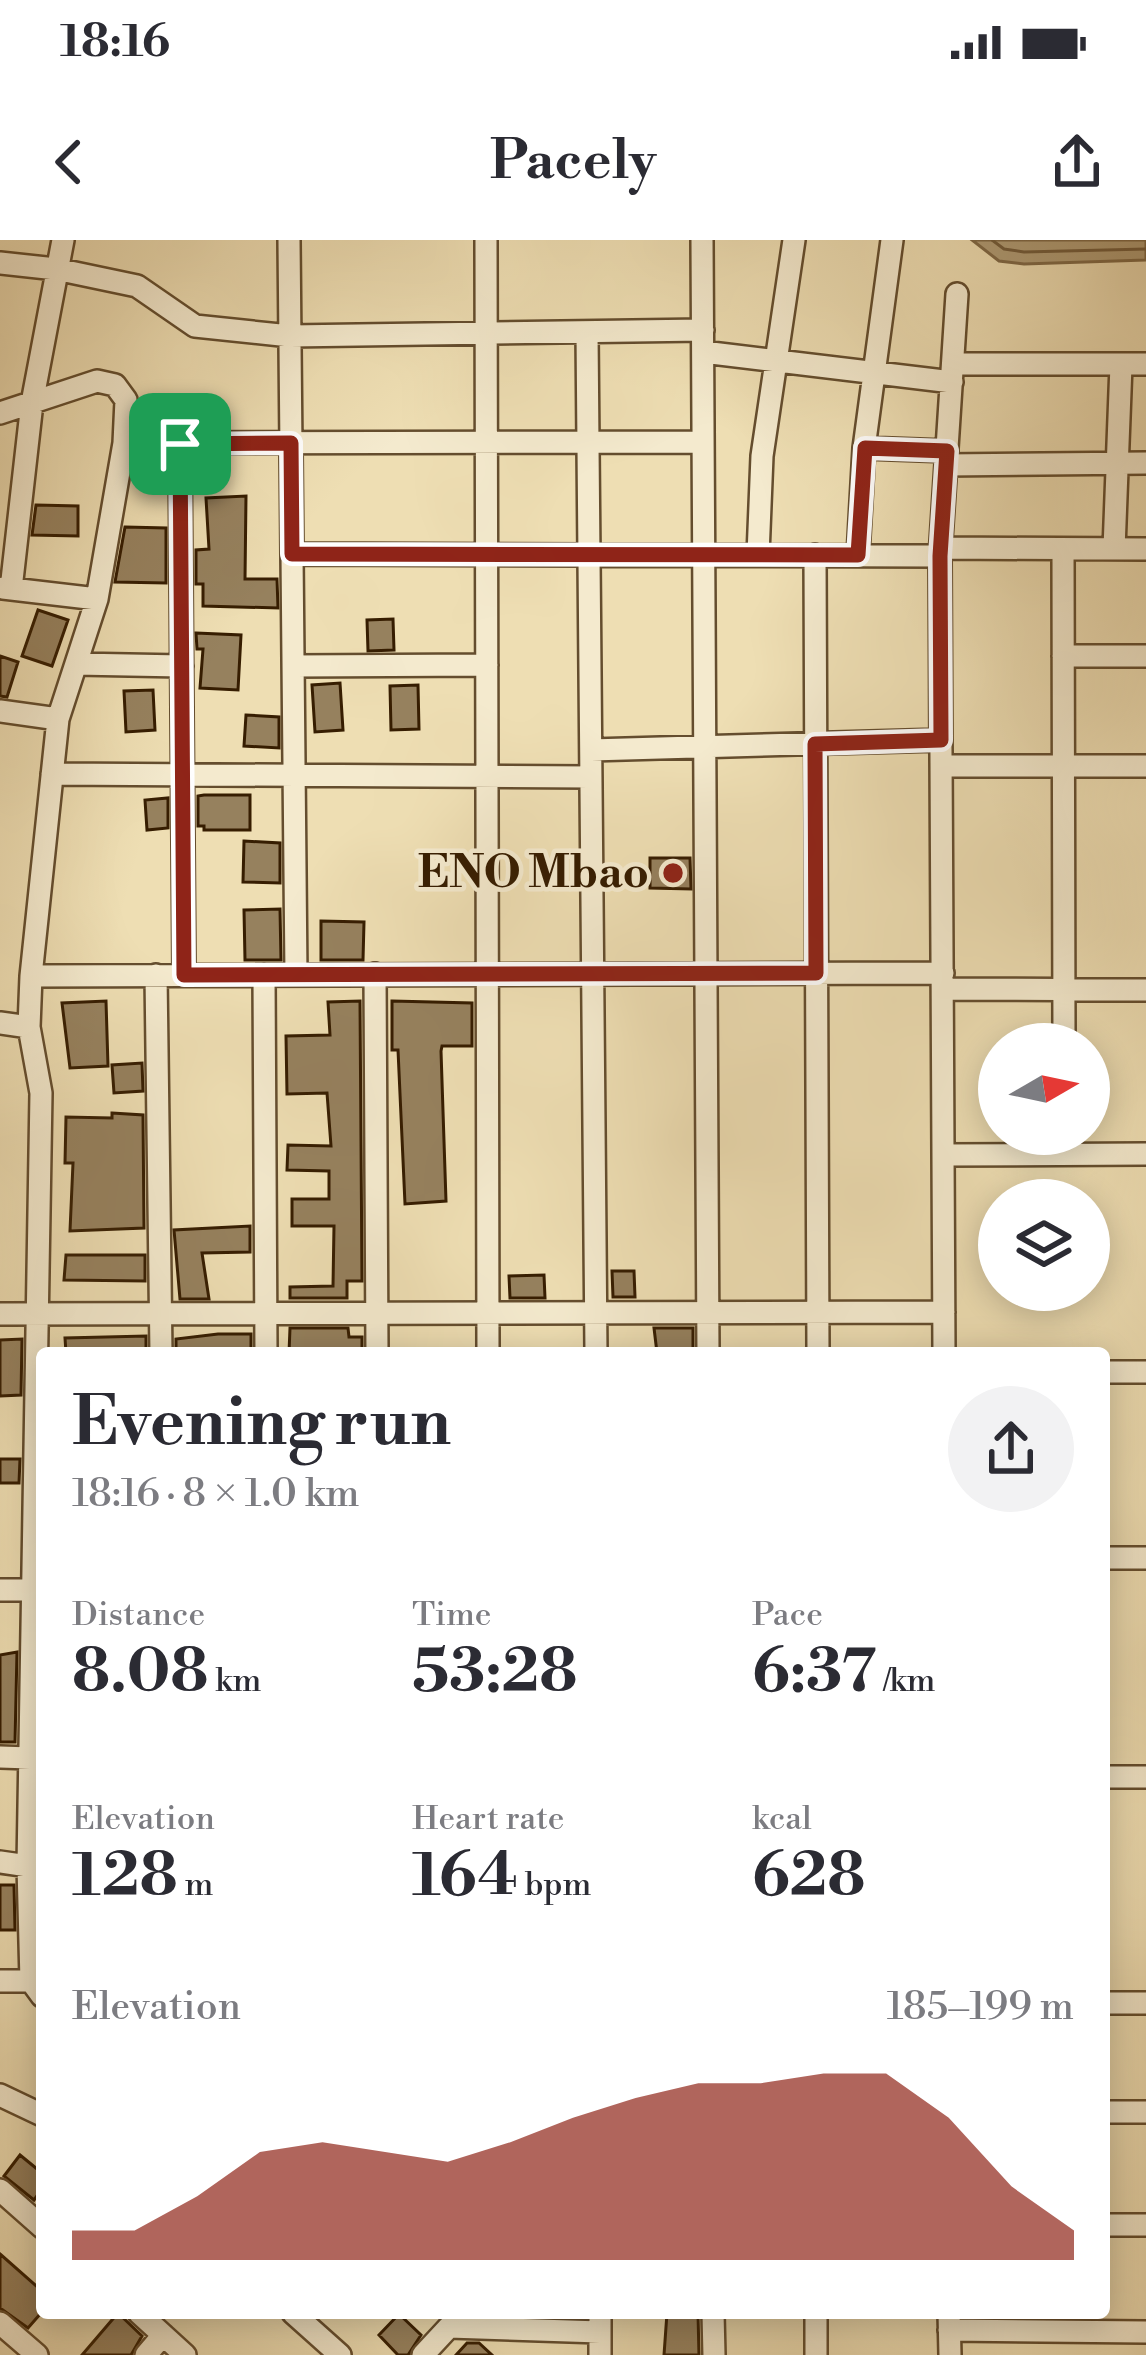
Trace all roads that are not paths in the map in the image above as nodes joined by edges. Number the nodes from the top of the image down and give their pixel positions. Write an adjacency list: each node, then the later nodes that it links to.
1 (63, 240): 8 (street)
2 (289, 240): 12 (street)
3 (487, 240): 11 (street)
4 (702, 240): 13 (street)
5 (794, 240): 14 (street)
6 (892, 240): 17 (street)
7 (0, 263): 8 (street)
8 (56, 269): 12 (street); 19 (street)
9 (957, 294): 18 (street)
10 (587, 332): 11 (street); 13 (street); 25 (street)
11 (487, 334): 12 (street); 24 (street)
12 (290, 336): 23 (street)
13 (703, 341): 14 (street); 21 (street)
14 (776, 360): 17 (street); 39 (street)
15 (1121, 364): 16 (street); 18 (street); 30 (street)
16 (1146, 364)
17 (875, 372): 18 (street); 27 (street)
18 (952, 373): 28 (street)
19 (32, 403): 20 (street); 22 (street); 42 (street)
20 (0, 413)
21 (703, 442): 25 (street); 38 (street)
22 (124, 443): 26 (street); 43 (street)
23 (291, 443): 24 (street); 26 (street); 35 (street)
24 (487, 443): 25 (street); 36 (street)
25 (588, 443): 37 (street)
26 (180, 444): 48 (street)
27 (865, 448): 28 (street); 41 (street)
28 (947, 458): 30 (street); 34 (street)
29 (1146, 464): 30 (street)
30 (1117, 465): 32 (street)
31 (1063, 549): 32 (street); 34 (street); 44 (street)
32 (1114, 549): 33 (street)
33 (1146, 549)
34 (941, 552): 41 (street); 52 (street)
35 (292, 554): 36 (street); 49 (street)
36 (487, 554): 37 (street); 47 (street)
37 (590, 555): 38 (street); 55 (street)
38 (704, 555): 39 (street); 54 (street)
39 (758, 555): 40 (street)
40 (815, 555): 41 (street); 53 (street)
41 (858, 555)
42 (6, 588): 43 (street)
43 (98, 599): 46 (street)
44 (1063, 656): 45 (street); 57 (street)
45 (1146, 656)
46 (76, 664): 48 (street); 51 (street)
47 (487, 665): 49 (street); 62 (street)
48 (182, 666): 60 (street)
49 (293, 666): 61 (street)
50 (0, 710): 51 (street)
51 (58, 719): 59 (street)
52 (941, 740): 53 (street); 56 (street)
53 (815, 744): 54 (street); 64 (street)
54 (705, 747): 55 (street); 68 (street)
55 (591, 750): 63 (street)
56 (941, 766): 57 (street); 74 (street)
57 (1064, 766): 58 (street); 75 (street)
58 (1146, 766)
59 (52, 774): 60 (street); 73 (street)
60 (183, 775): 61 (street); 70 (street)
61 (294, 776): 62 (street); 72 (street)
62 (487, 776): 63 (street); 66 (street)
63 (591, 777): 67 (street)
64 (816, 973): 68 (street); 74 (street); 85 (street)
65 (375, 974): 66 (street); 72 (street); 89 (street)
66 (487, 974): 67 (street); 90 (street)
67 (593, 974): 68 (street); 91 (street)
68 (706, 974): 84 (street)
69 (156, 975): 70 (street); 73 (street); 87 (street)
70 (184, 975): 71 (street)
71 (264, 975): 72 (street); 88 (street)
72 (296, 975)
73 (31, 976): 79 (street)
74 (943, 981): 75 (street); 83 (street)
75 (1064, 989): 76 (street); 78 (street)
76 (1146, 990)
77 (0, 1023): 79 (street)
78 (1064, 1023)
79 (29, 1028): 93 (street)
80 (1110, 1150): 82 (street)
81 (978, 1152): 83 (street)
82 (1146, 1154)
83 (944, 1155): 86 (street)
84 (708, 1312): 85 (street); 91 (street); 99 (street)
85 (818, 1312): 86 (street); 100 (street)
86 (944, 1312): 101 (street)
87 (161, 1313): 88 (street); 93 (street); 94 (street)
88 (266, 1313): 89 (street); 95 (street)
89 (377, 1313): 90 (street); 96 (street)
90 (488, 1313): 91 (street); 97 (street)
91 (596, 1313): 98 (street)
92 (0, 1314): 93 (street)
93 (35, 1314): 104 (street)
94 (161, 1347)
95 (266, 1347)
96 (377, 1347)
97 (488, 1347)
98 (596, 1347)
99 (708, 1347)
100 (818, 1347)
101 (944, 1347)
102 (1110, 1372): 103 (street)
103 (1146, 1372)
104 (36, 1452)
105 (1110, 1558): 106 (street)
106 (1146, 1558)
107 (0, 1590): 108 (street)
108 (36, 1590)
109 (36, 1618): 111 (street)
110 (0, 1757): 111 (street)
111 (31, 1758): 115 (street)
112 (1110, 1777): 113 (street)
113 (1146, 1777)
114 (0, 1862): 115 (street)
115 (28, 1866): 116 (street)
116 (36, 1962)
117 (0, 1981): 118 (street)
118 (36, 1986)
119 (1110, 2002): 120 (street)
120 (1146, 2002)
121 (0, 2095): 122 (street)
122 (36, 2112)
123 (1110, 2112): 124 (street)
124 (1146, 2112)
125 (0, 2190): 126 (street)
126 (36, 2222)
127 (1110, 2224): 128 (street)
128 (1146, 2225)
129 (146, 2319): 137 (street)
130 (300, 2319): 142 (street)
131 (713, 2319): 144 (street)
132 (816, 2319): 145 (street)
133 (444, 2320): 136 (street); 143 (street)
134 (949, 2322): 135 (street); 146 (street)
135 (1146, 2332)
136 (600, 2333)
137 (163, 2335): 140 (street); 141 (street)
138 (5, 2336): 139 (street)
139 (37, 2355)
140 (146, 2355)
141 (185, 2355)
142 (340, 2355)
143 (423, 2355)
144 (713, 2355)
145 (816, 2355)
146 (950, 2355)

